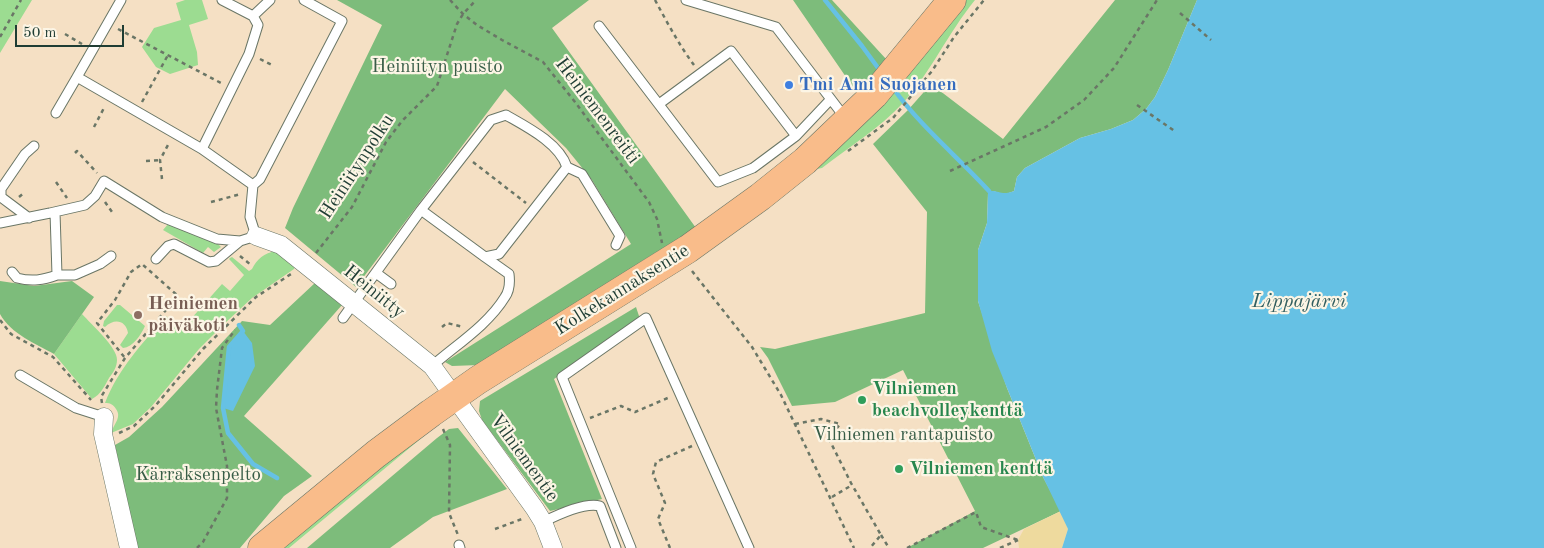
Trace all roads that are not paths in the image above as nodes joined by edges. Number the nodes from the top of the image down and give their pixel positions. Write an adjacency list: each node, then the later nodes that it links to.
1 (121, 0): 9 (lane)
2 (222, 0): 7 (lane)
3 (270, 0): 7 (lane)
4 (304, 0): 18 (lane)
5 (686, 0): 10 (lane)
6 (952, 0): 13 (main road, Kolkekannaksentie)
7 (254, 16): 16 (lane)
8 (599, 26): 11 (lane)
9 (77, 77): 12 (lane); 16 (lane)
10 (830, 100): 13 (lane); 14 (lane)
11 (659, 104): 14 (lane); 14 (lane)
12 (56, 113)
13 (848, 121): 36 (main road, Kolkekannaksentie)
14 (796, 136)
15 (34, 146): 21 (lane)
16 (202, 149): 18 (lane)
17 (567, 167): 19 (lane); 24 (lane); 26 (lane)
18 (253, 188): 23 (lane)
19 (421, 210): 26 (lane); 29 (lane)
20 (55, 212): 21 (lane); 23 (lane); 30 (lane)
21 (29, 218): 22 (lane)
22 (0, 223)
23 (248, 239): 27 (lane); 32 (street, Heiniitty)
24 (616, 245)
25 (111, 256): 30 (lane)
26 (486, 257): 34 (lane)
27 (156, 259)
28 (12, 272): 30 (lane)
29 (376, 273): 31 (lane); 32 (lane)
30 (57, 274)
31 (391, 284)
32 (354, 303): 33 (lane); 34 (street, Heiniitty)
33 (343, 318)
34 (432, 366): 36 (street, Heiniitty)
35 (20, 375): 37 (lane)
36 (454, 397): 38 (street, Vilniementie); 40 (main road, Kolkekannaksentie)
37 (104, 417): 39 (street)
38 (537, 519): 41 (street, Vilniementie); 42 (lane)
39 (129, 548)
40 (262, 548)
41 (553, 548)
42 (616, 548)
43 (631, 548): 44 (lane)
44 (749, 548)

